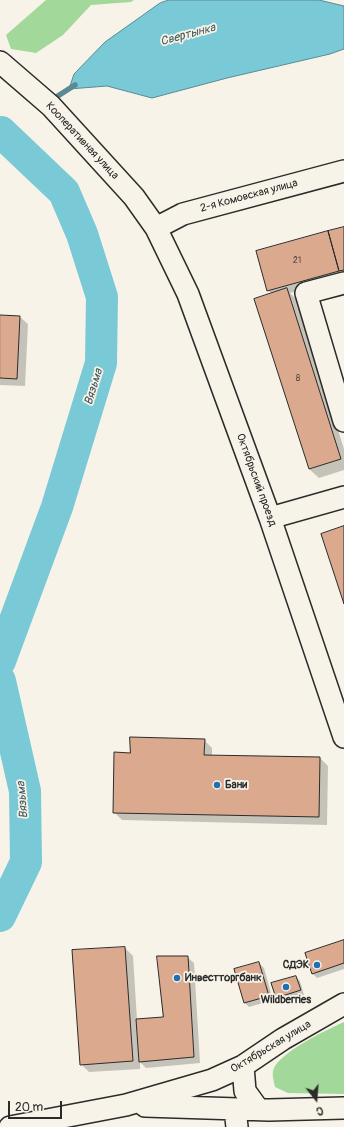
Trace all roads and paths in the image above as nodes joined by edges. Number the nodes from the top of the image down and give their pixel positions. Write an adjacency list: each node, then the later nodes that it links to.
1 (0, 62): 3 (street, Кооперативная улица)
2 (344, 171): 3 (street, 2-я Комовская улица)
3 (156, 228): 7 (street, Октябрьский проезд)
4 (344, 283): 5 (street)
5 (344, 421)
6 (344, 497): 7 (street)
7 (270, 518): 8 (street, Октябрьский проезд)
8 (344, 737)
9 (344, 1004): 10 (street, Октябрьская улица)
10 (243, 1066): 11 (street, Октябрьская улица); 13 (street)
11 (126, 1105): 14 (street, Октябрьская улица); 15 (street, Октябрьская улица)
12 (344, 1108): 13 (street, Октябрьская улица)
13 (258, 1109): 14 (street, Октябрьская улица)
14 (236, 1118)
15 (11, 1127)

